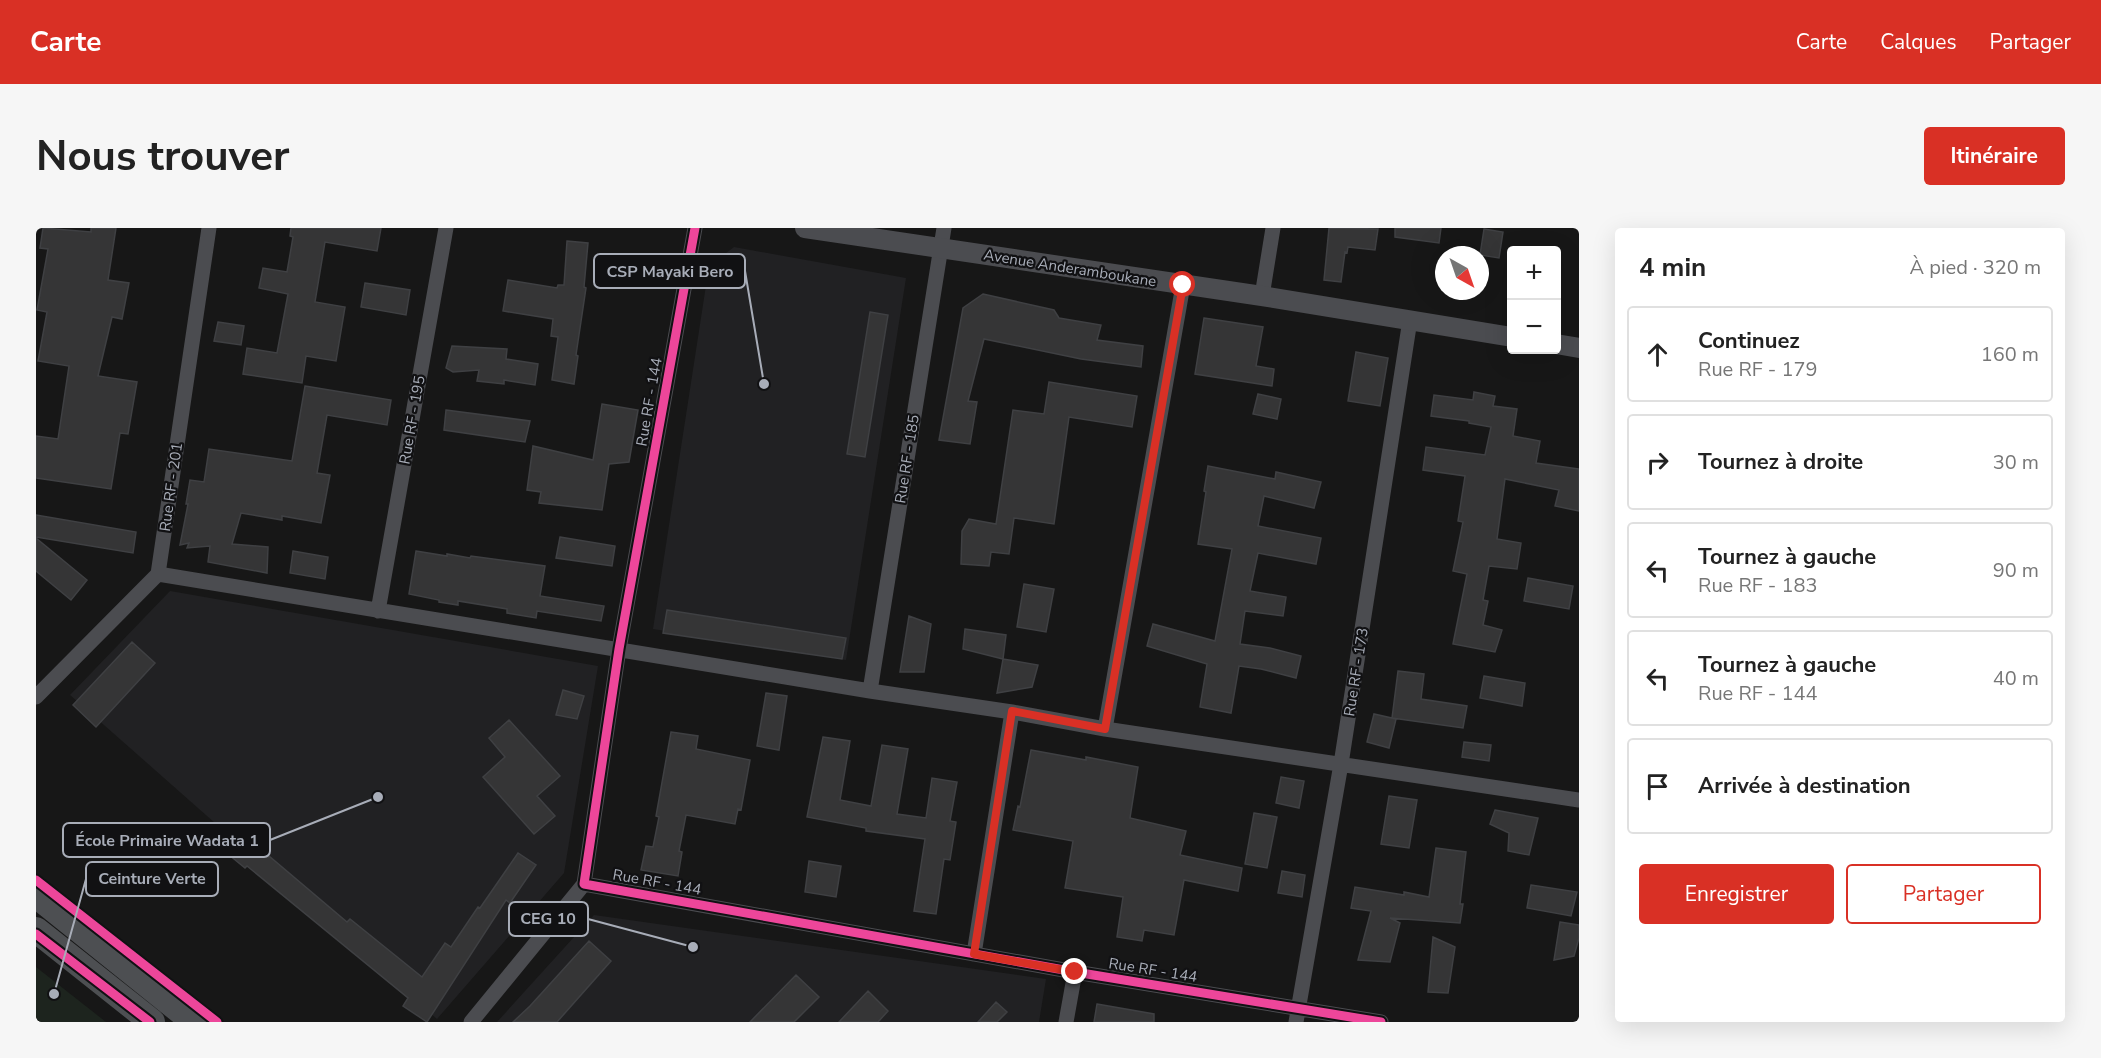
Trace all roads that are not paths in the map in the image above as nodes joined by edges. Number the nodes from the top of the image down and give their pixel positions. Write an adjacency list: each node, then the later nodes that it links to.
1 (209, 228): 14 (street, Rue RF - 201)
2 (446, 228): 15 (street, Rue RF - 195)
3 (695, 228): 16 (street, Rue RF - 144)
4 (805, 228): 7 (street, Avenue Anderamboukane)
5 (944, 228): 7 (street, Rue RF - 185)
6 (1273, 228): 9 (street)
7 (941, 248): 8 (street, Avenue Anderamboukane); 17 (street, Rue RF - 185)
8 (1183, 285): 9 (street, Avenue Anderamboukane); 20 (street)
9 (1262, 297): 10 (street, Avenue Anderamboukane)
10 (1410, 320): 11 (street, Avenue Anderamboukane); 21 (street, Rue RF - 173)
11 (1507, 336)
12 (1561, 345): 13 (street)
13 (1579, 348)
14 (158, 574): 15 (street); 18 (street)
15 (378, 611): 16 (street)
16 (620, 650): 17 (street); 23 (street, Rue RF - 144)
17 (870, 691): 19 (street)
18 (36, 697)
19 (1012, 711): 20 (street); 26 (street)
20 (1105, 729): 21 (street)
21 (1341, 764): 22 (street); 28 (street, Rue RF - 173)
22 (1578, 795)
23 (584, 884): 26 (street, Rue RF - 144); 31 (street)
24 (36, 896): 30 (main road)
25 (36, 930): 29 (main road)
26 (974, 954): 27 (street, Rue RF - 144)
27 (1075, 972): 28 (street, Rue RF - 144); 32 (street)
28 (1297, 1015): 33 (street, Rue RF - 144)
29 (152, 1022)
30 (194, 1022)
31 (471, 1022)
32 (1066, 1022)
33 (1381, 1022)

